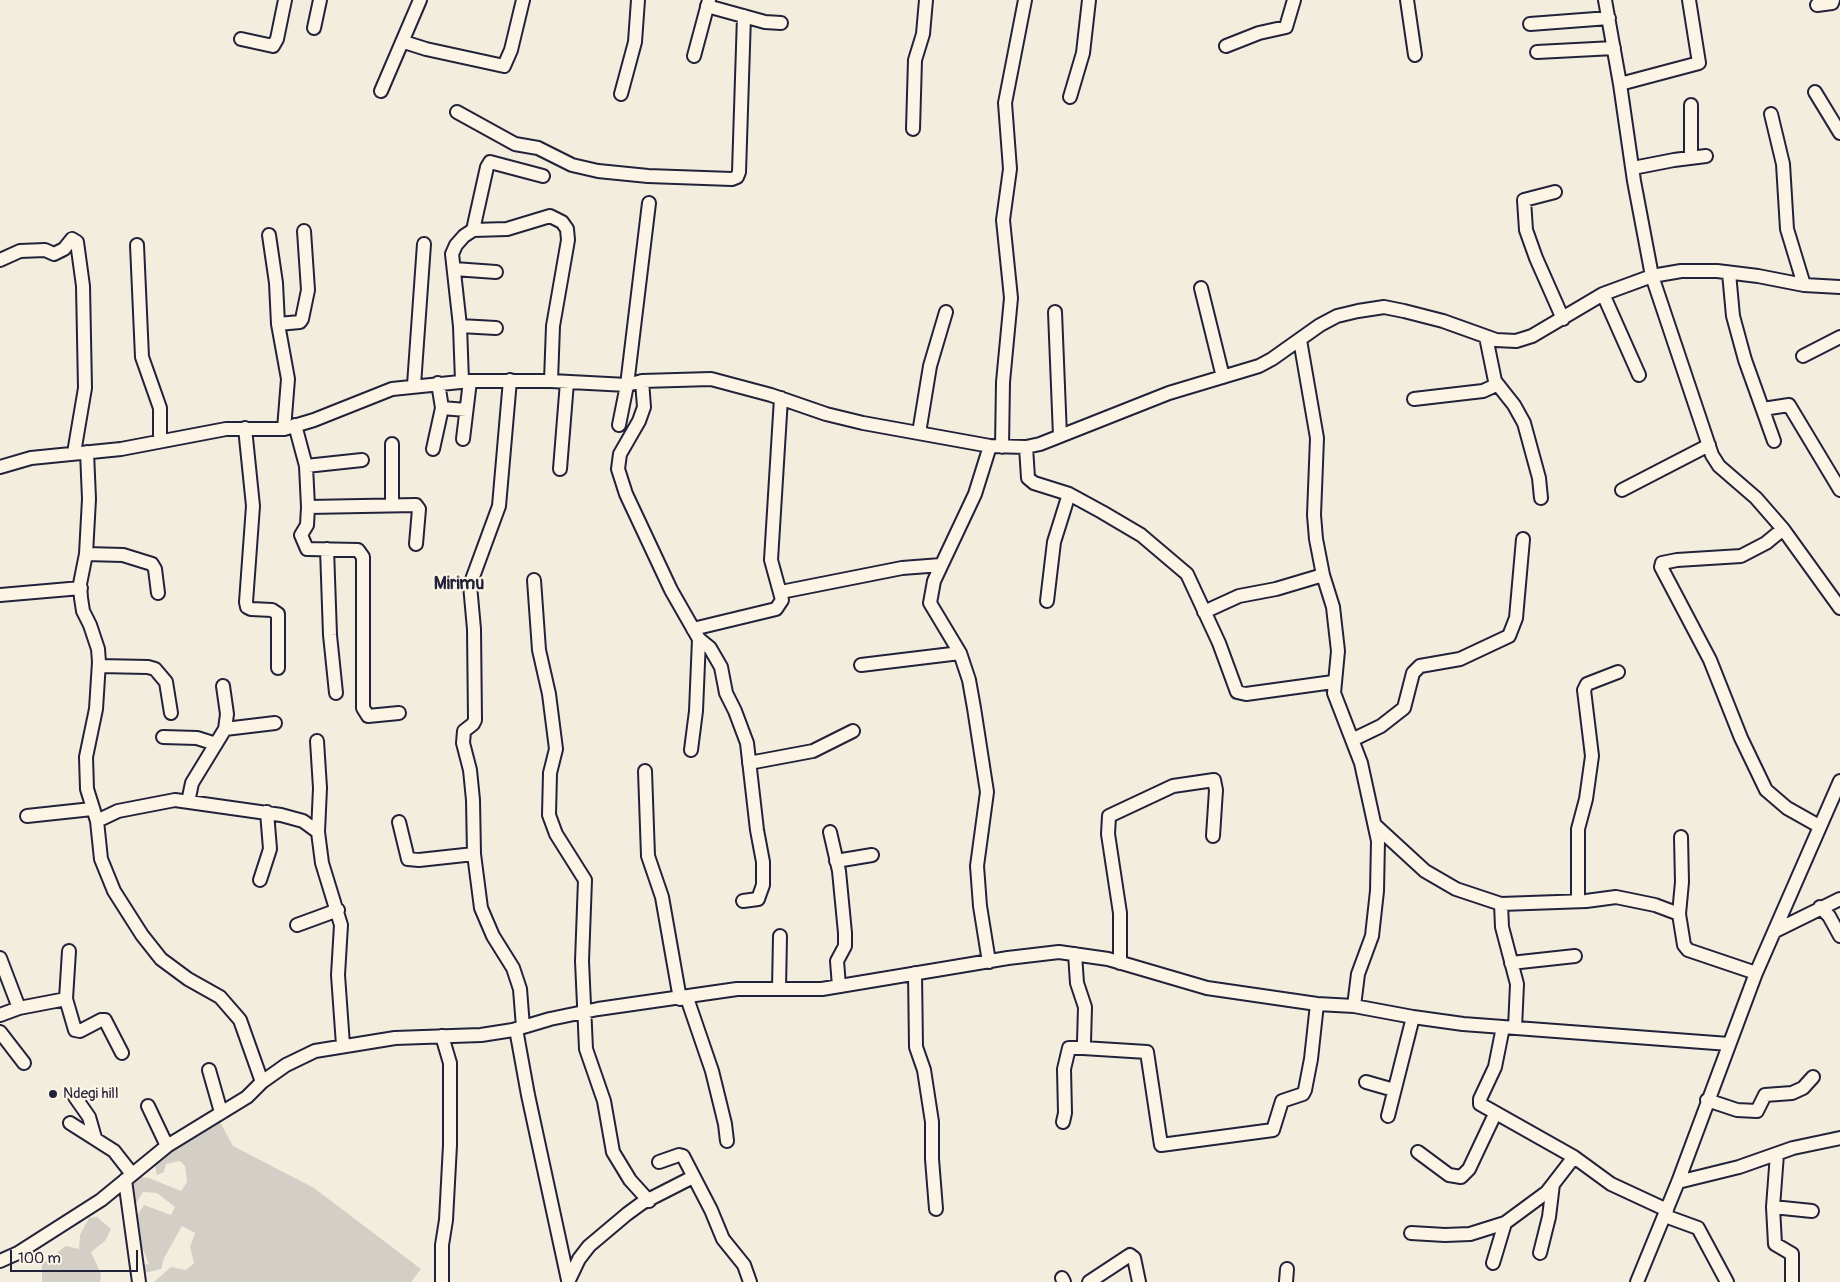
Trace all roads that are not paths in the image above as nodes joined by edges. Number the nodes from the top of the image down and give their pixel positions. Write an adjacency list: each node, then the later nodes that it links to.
1 (285, 0): 21 (street)
2 (320, 0): 20 (street)
3 (420, 0): 22 (street)
4 (523, 0): 22 (street)
5 (638, 0): 31 (street)
6 (926, 0): 36 (street)
7 (1025, 0): 94 (street)
8 (1089, 0): 32 (street)
9 (1294, 0): 23 (street)
10 (1407, 0): 26 (street)
11 (1605, 0): 17 (street)
12 (1689, 0): 28 (street)
13 (1833, 0): 15 (street)
14 (708, 3): 16 (street); 27 (street)
15 (1817, 5)
16 (744, 16): 18 (street); 34 (street)
17 (1609, 18): 19 (street); 24 (street)
18 (781, 23)
19 (1530, 24)
20 (314, 28)
21 (241, 39)
22 (404, 42): 29 (street)
23 (1226, 46)
24 (1614, 48): 25 (street); 28 (street)
25 (1537, 52)
26 (1415, 55)
27 (694, 56)
28 (1620, 84): 40 (street)
29 (381, 91)
30 (1814, 92): 37 (street)
31 (620, 94)
32 (1070, 97)
33 (1691, 105): 39 (street)
34 (456, 112)
35 (1771, 114): 54 (street)
36 (913, 129)
37 (1840, 133)
38 (1706, 156): 39 (street)
39 (1691, 158): 40 (street)
40 (1633, 168): 53 (street)
41 (543, 176): 44 (street)
42 (1556, 192): 60 (street)
43 (649, 203): 78 (street)
44 (474, 230): 50 (street); 72 (street)
45 (304, 231): 61 (street)
46 (270, 235): 61 (street)
47 (424, 244): 77 (street)
48 (137, 245): 90 (street)
49 (0, 260): 97 (street)
50 (454, 269): 51 (street); 62 (street)
51 (496, 272)
52 (1729, 273): 53 (street); 54 (street); 82 (street)
53 (1652, 276): 57 (street); 93 (street)
54 (1804, 285): 55 (street)
55 (1840, 287)
56 (1201, 288): 69 (street)
57 (1602, 294): 60 (street); 68 (street)
58 (946, 312): 87 (street)
59 (1055, 312): 88 (street)
60 (1563, 319): 64 (street)
61 (278, 324): 85 (street)
62 (460, 326): 63 (street); 71 (street)
63 (496, 328)
64 (1486, 337): 66 (street); 74 (street)
65 (1840, 337): 67 (street)
66 (1300, 340): 69 (street); 114 (street)
67 (1803, 356)
68 (1639, 375)
69 (1223, 377): 88 (street)
70 (510, 380): 71 (street); 72 (street); 156 (street)
71 (466, 381): 76 (street); 83 (street)
72 (552, 381): 75 (street)
73 (642, 381): 78 (street); 79 (street); 123 (street)
74 (1495, 381): 80 (street); 105 (street)
75 (567, 382): 78 (street); 101 (street)
76 (438, 383): 77 (street); 81 (street)
77 (414, 385): 85 (street)
78 (627, 385): 84 (street)
79 (781, 398): 87 (street); 117 (street)
80 (1414, 399)
81 (442, 408): 83 (street); 96 (street)
82 (1763, 409): 91 (street); 103 (street)
83 (466, 410): 89 (street)
84 (619, 425)
85 (289, 427): 86 (street); 99 (street)
86 (245, 428): 90 (street); 127 (street)
87 (919, 432): 94 (street)
88 (1060, 436): 95 (street)
89 (463, 439)
90 (160, 441): 97 (street)
91 (1774, 441)
92 (392, 444): 106 (street)
93 (1709, 445): 102 (street); 108 (street)
94 (996, 447): 95 (street); 113 (street)
95 (1026, 447): 104 (street)
96 (433, 449)
97 (80, 453): 100 (street); 112 (street)
98 (362, 460): 99 (street)
99 (306, 466): 107 (street)
100 (0, 468)
101 (560, 469)
102 (1622, 490)
103 (1840, 490)
104 (1069, 494): 120 (street); 122 (street)
105 (1540, 498)
106 (392, 506): 107 (street); 110 (street)
107 (308, 507): 111 (street)
108 (1784, 529): 121 (street); 151 (street)
109 (1523, 539): 138 (street)
110 (416, 544)
111 (327, 549): 131 (street); 133 (street)
112 (86, 554): 116 (street); 118 (street)
113 (941, 565): 117 (street); 124 (street)
114 (1324, 575): 122 (street); 129 (street)
115 (534, 580): 187 (street)
116 (80, 588): 119 (street); 126 (street)
117 (781, 592): 123 (street)
118 (158, 593)
119 (0, 595)
120 (1047, 601)
121 (1840, 608)
122 (1204, 612): 129 (street)
123 (696, 634): 141 (street); 142 (street)
124 (960, 653): 125 (street); 175 (street)
125 (861, 665)
126 (99, 666): 132 (street); 147 (street)
127 (278, 668)
128 (1618, 672): 161 (street)
129 (1333, 682): 138 (street)
130 (223, 686): 135 (street)
131 (336, 693)
132 (171, 713)
133 (399, 713)
134 (275, 723): 135 (street)
135 (225, 729): 140 (street)
136 (852, 731): 142 (street)
137 (162, 736): 140 (street)
138 (1352, 740): 150 (street)
139 (317, 741): 152 (street)
140 (216, 744): 145 (street)
141 (691, 750)
142 (749, 763): 162 (street)
143 (645, 771): 183 (street)
144 (1840, 781): 151 (street)
145 (188, 802): 146 (street); 147 (street)
146 (267, 812): 152 (street); 159 (street)
147 (95, 815): 148 (street); 202 (street)
148 (28, 816)
149 (399, 822): 156 (street)
150 (1376, 826): 163 (street); 185 (street)
151 (1819, 826): 168 (street)
152 (318, 832): 165 (street)
153 (830, 832): 158 (street)
154 (1213, 836): 176 (street)
155 (1681, 837): 166 (street)
156 (474, 854): 191 (street)
157 (872, 855): 158 (street)
158 (836, 861): 180 (street)
159 (260, 880)
160 (1840, 899): 164 (street)
161 (1578, 901): 163 (street); 166 (street)
162 (743, 902)
163 (1501, 904): 177 (street)
164 (1820, 907): 168 (street); 170 (street)
165 (338, 910): 167 (street); 195 (street)
166 (1679, 914): 179 (street)
167 (297, 925)
168 (1774, 931): 179 (street)
169 (780, 936): 181 (street)
170 (1840, 936)
171 (69, 951): 182 (street)
172 (1075, 954): 175 (street); 176 (street); 197 (street)
173 (1575, 956): 177 (street)
174 (0, 958): 186 (street)
175 (989, 962): 178 (street)
176 (1120, 963): 184 (street)
177 (1511, 963): 190 (street)
178 (915, 973): 180 (street); 227 (street)
179 (1756, 973): 194 (street)
180 (839, 986): 181 (street)
181 (779, 989): 183 (street)
182 (66, 998): 186 (street); 198 (street)
183 (683, 998): 187 (street); 215 (street)
184 (1317, 1004): 185 (street); 197 (street)
185 (1354, 1006): 189 (street)
186 (19, 1008): 188 (street)
187 (584, 1012): 191 (street); 225 (street)
188 (0, 1015)
189 (1413, 1017): 190 (street); 204 (street)
190 (1509, 1027): 194 (street); 209 (street)
191 (520, 1028): 193 (street); 235 (street)
192 (0, 1032): 196 (street)
193 (442, 1036): 195 (street); 238 (street)
194 (1730, 1044): 206 (street)
195 (343, 1045): 202 (street)
196 (5, 1048): 199 (street)
197 (1083, 1048): 211 (street)
198 (122, 1053)
199 (24, 1063)
200 (209, 1070): 208 (street)
201 (1813, 1077): 206 (street)
202 (262, 1082): 208 (street)
203 (1366, 1082): 204 (street)
204 (1394, 1090): 210 (street)
205 (75, 1097): 213 (street)
206 (1707, 1100): 223 (street)
207 (148, 1106): 216 (street)
208 (222, 1112): 216 (street)
209 (1495, 1114): 217 (street); 219 (street)
210 (1388, 1116)
211 (1063, 1122)
212 (70, 1123): 213 (street)
213 (95, 1138): 221 (street)
214 (1840, 1138): 218 (street)
215 (727, 1141)
216 (167, 1146): 221 (street)
217 (1418, 1152)
218 (1777, 1154): 223 (street); 226 (street)
219 (1574, 1157): 224 (street); 229 (street)
220 (659, 1162): 222 (street)
221 (128, 1177): 233 (street); 237 (street)
222 (693, 1177): 225 (street); 239 (street)
223 (1678, 1182): 229 (street)
224 (1553, 1184): 230 (street); 232 (street)
225 (649, 1200): 235 (street)
226 (1773, 1207): 228 (street); 243 (street)
227 (936, 1209)
228 (1812, 1211)
229 (1666, 1213): 236 (street); 242 (street)
230 (1505, 1223): 231 (street); 234 (street)
231 (1411, 1234)
232 (1540, 1253)
233 (0, 1261)
234 (1494, 1263)
235 (568, 1281)
236 (1639, 1281)
237 (139, 1282)
238 (442, 1282)
239 (750, 1282)
240 (1089, 1282): 241 (street)
241 (1139, 1282)
242 (1727, 1282)
243 (1792, 1282)

